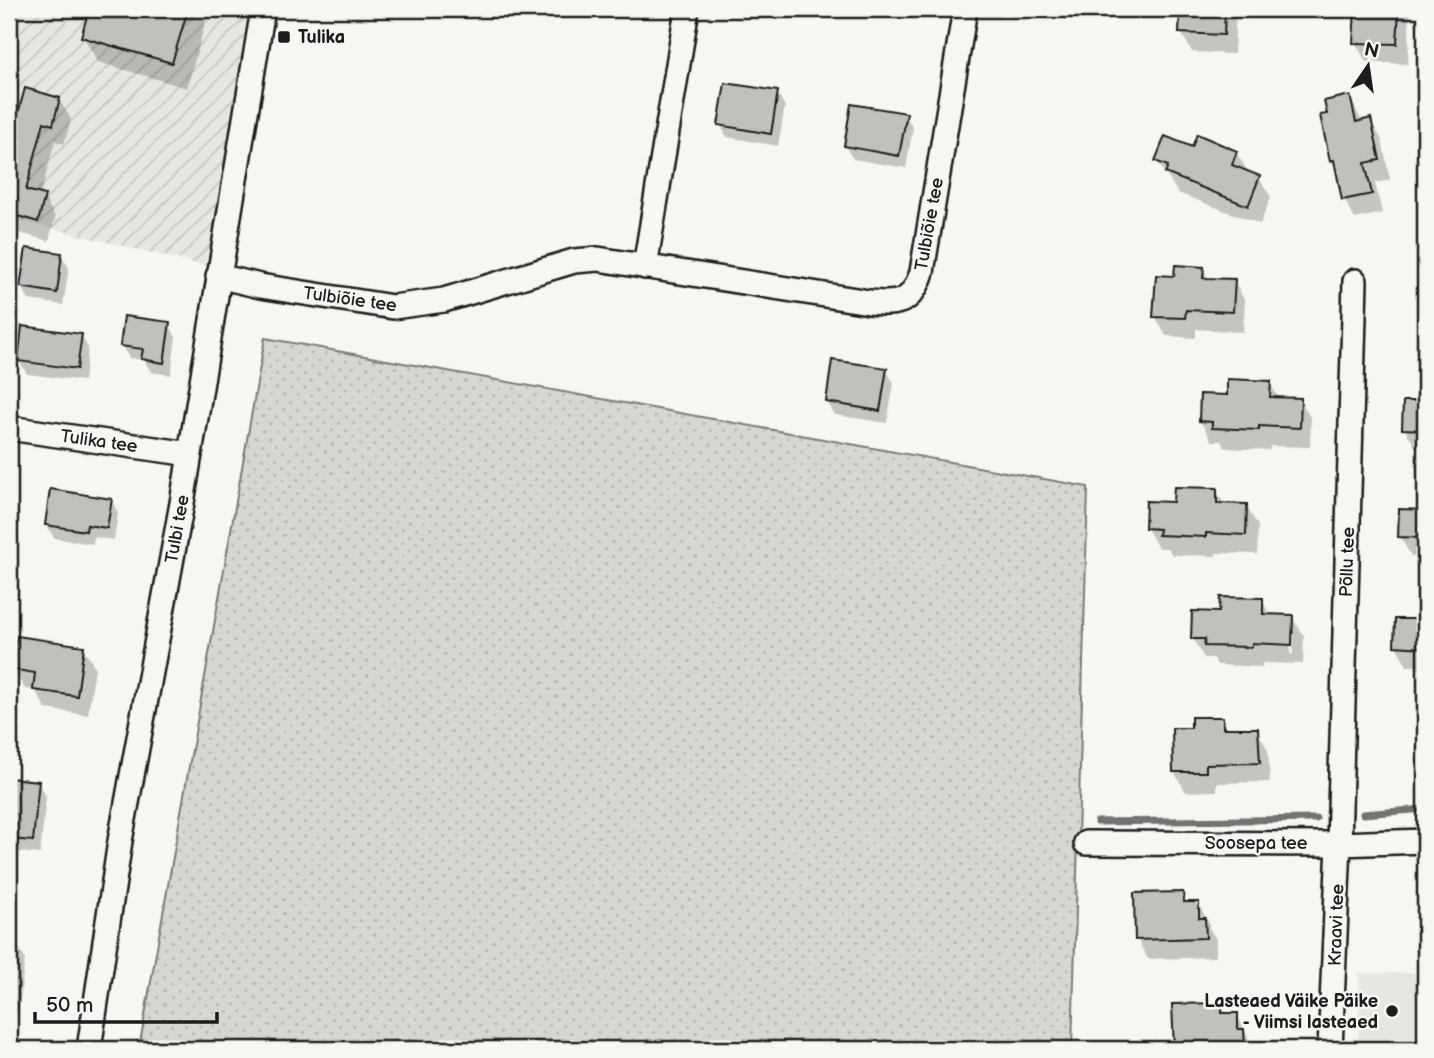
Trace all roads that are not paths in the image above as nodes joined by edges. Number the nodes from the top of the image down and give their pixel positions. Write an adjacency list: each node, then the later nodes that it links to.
1 (263, 9): 5 (street, Tulbi tee)
2 (687, 9): 4 (street)
3 (965, 9): 4 (street, Tulbiõie tee)
4 (645, 267): 5 (street, Tulbiõie tee)
5 (218, 276): 8 (street, Tulbi tee)
6 (1355, 281): 11 (street, Põllu tee)
7 (9, 428): 8 (street, Tulika tee)
8 (190, 454): 12 (street, Tulbi tee)
9 (1425, 841): 11 (street, Soosepa tee)
10 (1086, 843): 11 (street, Soosepa tee)
11 (1339, 844): 13 (street, Kraavi tee)
12 (89, 1049)
13 (1330, 1049)

